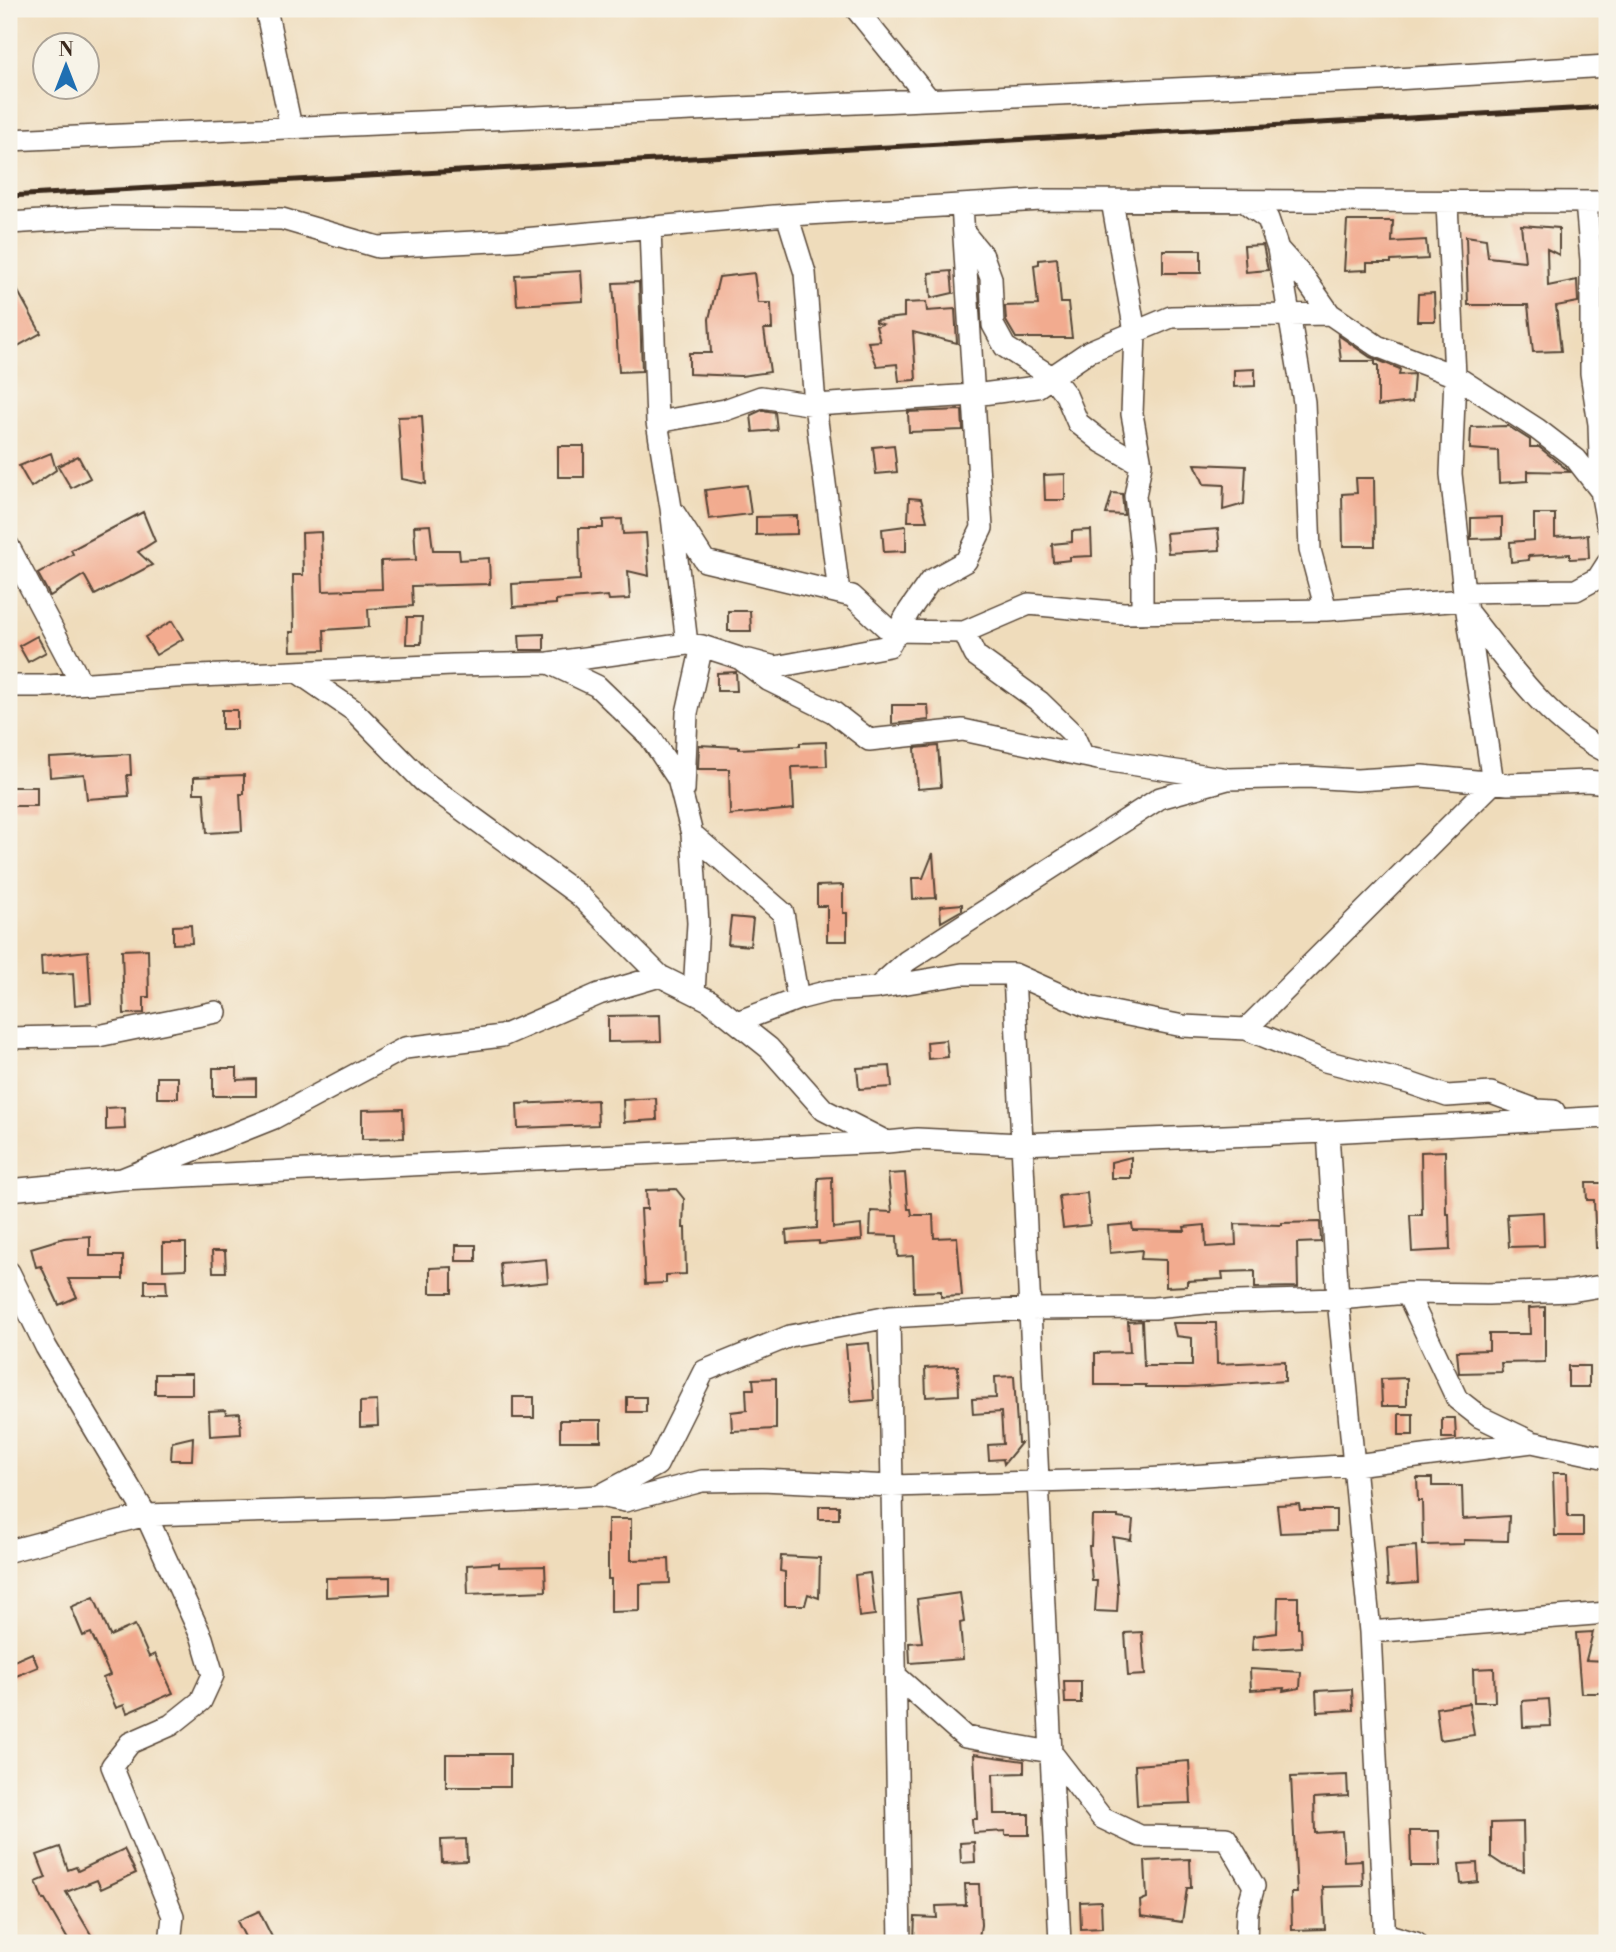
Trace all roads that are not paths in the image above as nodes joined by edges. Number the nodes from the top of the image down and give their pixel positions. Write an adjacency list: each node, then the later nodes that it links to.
1 (266, 9): 5 (street)
2 (856, 9): 4 (street)
3 (1607, 66): 4 (street)
4 (929, 99): 5 (street)
5 (291, 127): 6 (street)
6 (9, 140)
7 (1112, 201): 8 (street); 11 (street); 19 (street)
8 (1245, 202): 10 (street); 16 (street)
9 (1597, 202): 10 (street); 26 (street)
10 (1447, 203): 20 (street)
11 (962, 205): 12 (street); 15 (street)
12 (787, 215): 14 (street); 23 (street)
13 (9, 223): 14 (street)
14 (650, 227): 24 (street)
15 (964, 233): 21 (street); 22 (street)
16 (1278, 249): 17 (street); 18 (street)
17 (1331, 314): 18 (street); 20 (street)
18 (1288, 315): 19 (street); 33 (street)
19 (1135, 332): 21 (street); 25 (street)
20 (1455, 376): 26 (street); 32 (street)
21 (1052, 377): 22 (street); 25 (street)
22 (974, 395): 23 (street); 35 (street)
23 (815, 405): 24 (street); 31 (street)
24 (657, 422): 27 (street)
25 (1141, 464): 34 (street)
26 (1604, 491): 28 (street)
27 (671, 508): 31 (street); 37 (street)
28 (1607, 524)
29 (9, 547): 41 (street)
30 (1607, 564): 32 (street)
31 (839, 593): 35 (street)
32 (1466, 601): 33 (street); 43 (street); 46 (street)
33 (1326, 610): 34 (street)
34 (1142, 612): 36 (street)
35 (897, 631): 36 (street); 38 (street)
36 (964, 632): 44 (street)
37 (695, 645): 38 (street); 39 (street); 48 (street)
38 (739, 658): 44 (street)
39 (549, 663): 40 (street); 48 (street)
40 (299, 673): 41 (street); 51 (street)
41 (81, 683): 42 (street)
42 (9, 685)
43 (1607, 752)
44 (1083, 756): 45 (street)
45 (1228, 779): 46 (street); 52 (street)
46 (1493, 783): 47 (street); 57 (street)
47 (1607, 783)
48 (684, 802): 49 (street)
49 (697, 838): 53 (street); 54 (street)
50 (1014, 974): 52 (street); 57 (street); 62 (street)
51 (660, 976): 53 (street); 63 (street)
52 (877, 988): 54 (street)
53 (694, 993): 56 (street)
54 (798, 999): 56 (street)
55 (216, 1012): 58 (street)
56 (737, 1022): 61 (street)
57 (1246, 1029): 59 (street)
58 (9, 1038)
59 (1607, 1116): 60 (street)
60 (1328, 1132): 62 (street); 68 (street)
61 (887, 1142): 62 (street); 63 (street)
62 (1021, 1143): 69 (street)
63 (122, 1180): 64 (street)
64 (9, 1190)
65 (9, 1272): 77 (street)
66 (1607, 1285): 67 (street)
67 (1407, 1293): 68 (street); 71 (street)
68 (1338, 1299): 69 (street); 73 (street)
69 (1030, 1310): 70 (street); 74 (street)
70 (889, 1317): 75 (street); 76 (street)
71 (1532, 1442): 72 (street); 73 (street)
72 (1607, 1458)
73 (1355, 1465): 74 (street); 80 (street)
74 (1038, 1483): 75 (street); 82 (street)
75 (892, 1486): 76 (street); 81 (street)
76 (599, 1496): 77 (street)
77 (146, 1515): 78 (street); 84 (street)
78 (9, 1552)
79 (1607, 1613): 80 (street)
80 (1370, 1632): 83 (street)
81 (895, 1675): 82 (street); 85 (street)
82 (1051, 1752): 86 (street); 87 (street)
83 (1385, 1939): 88 (street)
84 (170, 1943)
85 (900, 1943)
86 (1060, 1943)
87 (1246, 1943)
88 (1416, 1943)

